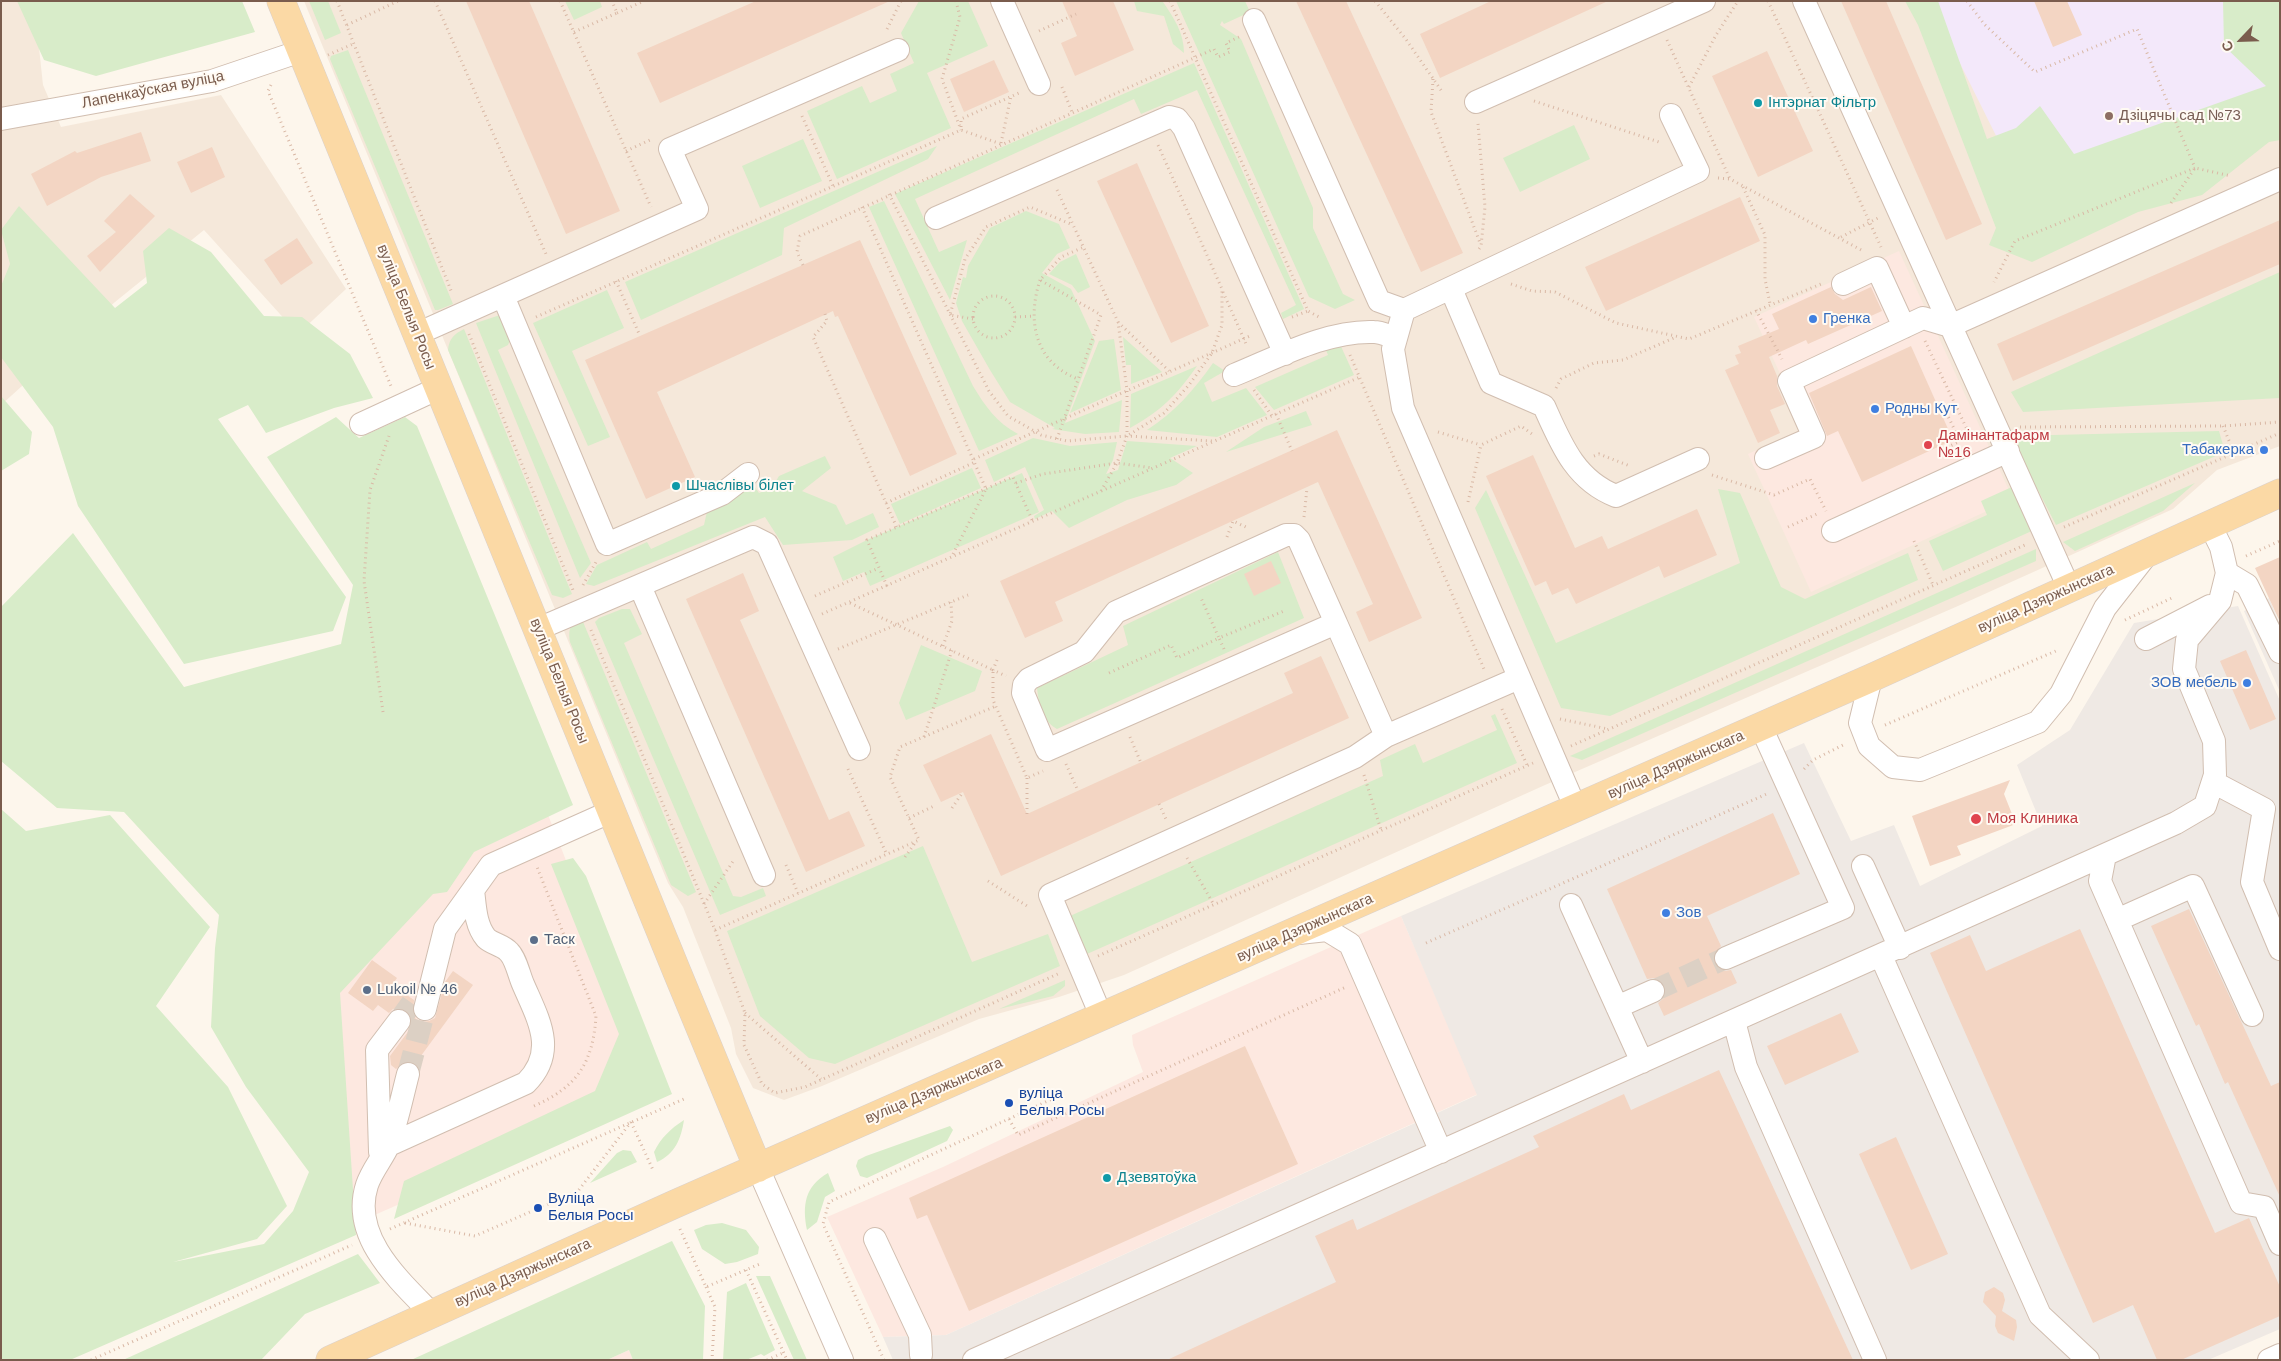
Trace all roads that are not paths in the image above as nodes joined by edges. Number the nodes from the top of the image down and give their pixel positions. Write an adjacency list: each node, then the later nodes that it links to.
1 (281, 1): 7 (main road, вуліца Белыя Росы)
2 (1002, 1): 8 (street)
3 (1704, 1): 9 (street)
4 (1804, 1): 18 (street)
5 (1254, 20): 17 (street)
6 (898, 50): 16 (street)
7 (313, 54): 11 (street, Лапенкаўская вуліца); 20 (main road, вуліца Белыя Росы)
8 (1039, 84)
9 (1476, 102)
10 (1671, 115): 15 (street)
11 (1, 119)
12 (2280, 179): 18 (street)
13 (936, 218): 22 (street)
14 (1843, 284): 19 (street)
15 (1452, 288): 17 (street); 28 (street)
16 (504, 296): 20 (street); 29 (street)
17 (1404, 310): 21 (street)
18 (1950, 326): 19 (street); 26 (street)
19 (1904, 327): 27 (street)
20 (417, 334): 24 (main road, вуліца Белыя Росы)
21 (1396, 338): 22 (street); 42 (street)
22 (1285, 354): 23 (street)
23 (1247, 376)
24 (439, 388): 25 (street); 39 (main road, вуліца Белыя Росы)
25 (362, 424)
26 (2008, 451): 31 (street); 36 (street)
27 (1766, 458)
28 (1703, 466)
29 (748, 474)
30 (2280, 494): 32 (main road, вуліца Дзяржынскага)
31 (1829, 521)
32 (2210, 525): 33 (main road, вуліца Дзяржынскага); 34 (street)
33 (2148, 553): 36 (main road, вуліца Дзяржынскага); 43 (street)
34 (2226, 570): 37 (street); 41 (street)
35 (640, 586): 39 (street); 46 (street); 53 (street)
36 (2070, 588): 43 (main road, вуліца Дзяржынскага)
37 (2220, 601): 40 (street); 47 (street)
38 (1336, 623): 38 (street); 45 (street)
39 (538, 629): 49 (main road, вуліца Белыя Росы)
40 (2146, 638)
41 (2280, 652)
42 (1520, 678): 45 (street); 48 (street)
43 (1871, 678): 44 (main road, вуліца Дзяржынскага)
44 (1761, 727): 48 (main road, вуліца Дзяржынскага); 60 (street)
45 (1386, 736): 65 (street)
46 (853, 757)
47 (2213, 782): 50 (street); 51 (street)
48 (1576, 809): 57 (main road, вуліца Дзяржынскага)
49 (612, 811): 54 (street); 72 (main road, вуліца Белыя Росы)
50 (2272, 814): 58 (street)
51 (2105, 855): 56 (street); 59 (street)
52 (1863, 866): 59 (street)
53 (764, 875)
54 (473, 890): 62 (street); 71 (street)
55 (1571, 905): 63 (street)
56 (2118, 920): 64 (street); 74 (street)
57 (1291, 934): 65 (main road, вуліца Дзяржынскага); 70 (street)
58 (2280, 949)
59 (1890, 952): 67 (street); 82 (street)
60 (1726, 958)
61 (1652, 991): 63 (street)
62 (420, 1004)
63 (1617, 1007): 68 (street)
64 (2252, 1015)
65 (1102, 1018): 72 (main road, вуліца Дзяржынскага)
66 (399, 1021): 71 (street)
67 (1734, 1021): 68 (street); 81 (street)
68 (1642, 1062): 70 (street)
69 (408, 1074): 71 (street)
70 (1441, 1152): 80 (street)
71 (384, 1153): 75 (street)
72 (758, 1168): 75 (main road, вуліца Дзяржынскага); 79 (street, вуліца Белыя Росы)
73 (875, 1239): 77 (street)
74 (2280, 1244)
75 (432, 1314): 78 (main road, вуліца Дзяржынскага)
76 (2280, 1355): 83 (street)
77 (919, 1358)
78 (330, 1360)
79 (842, 1360)
80 (974, 1360)
81 (1875, 1360)
82 (2088, 1360)
83 (2269, 1360)

